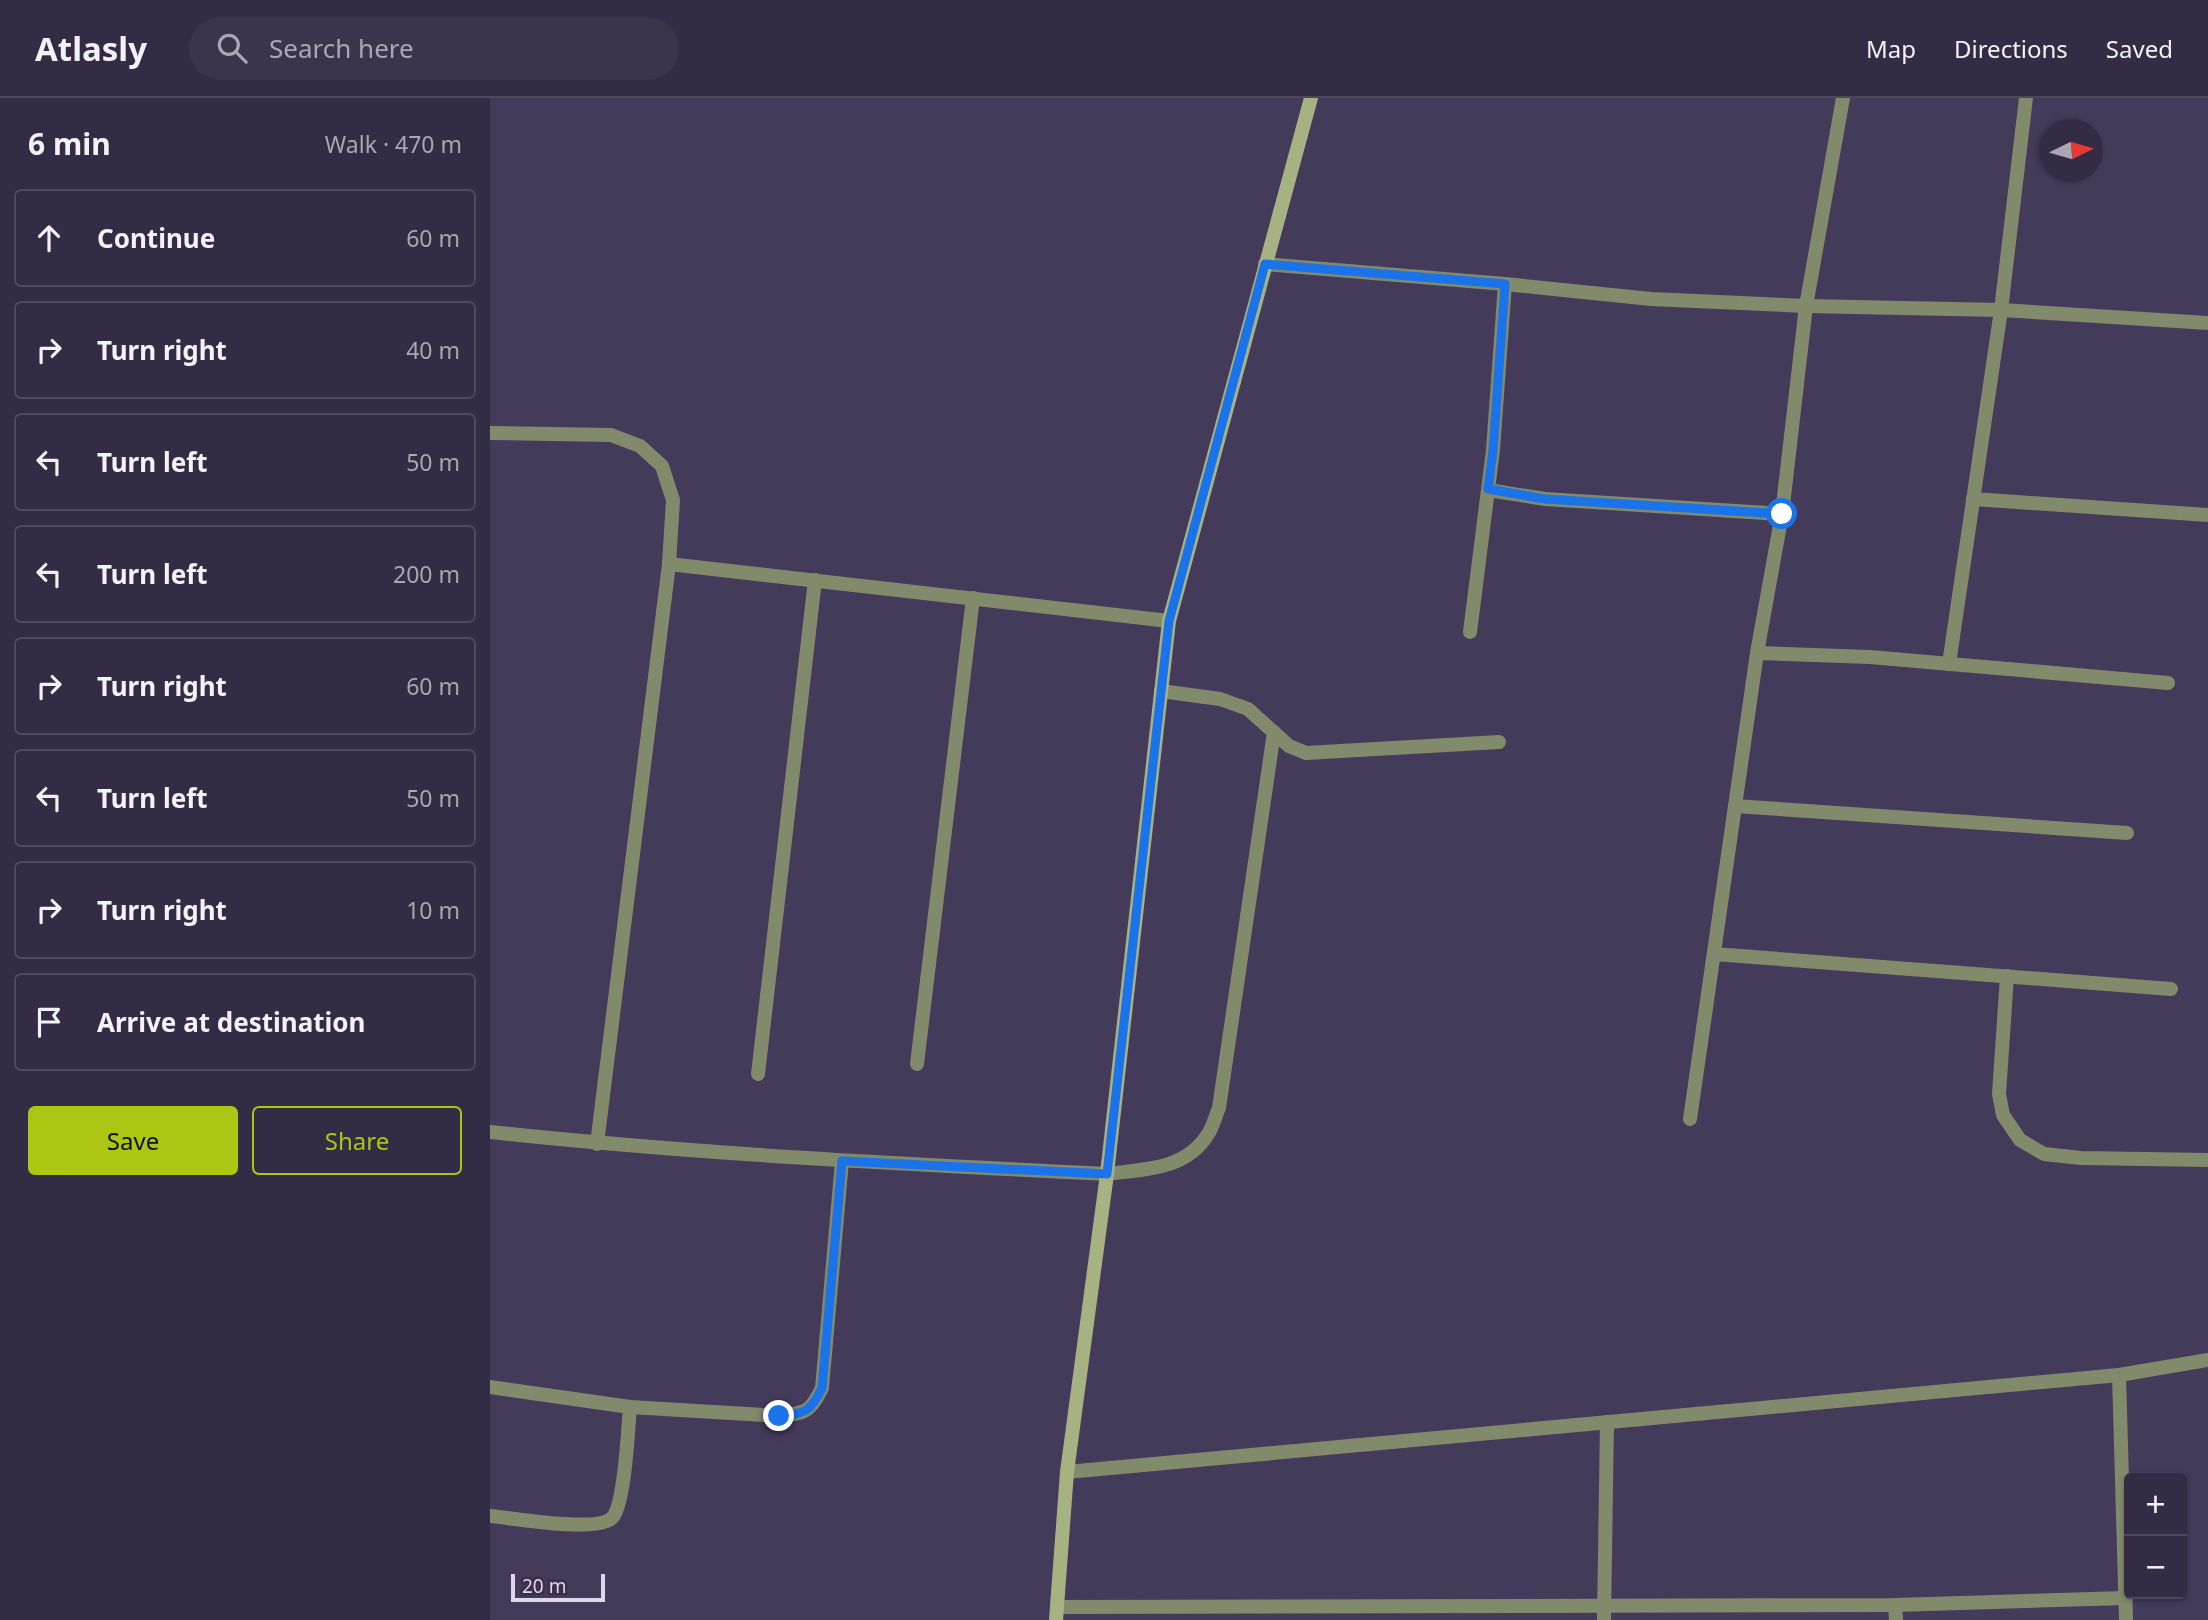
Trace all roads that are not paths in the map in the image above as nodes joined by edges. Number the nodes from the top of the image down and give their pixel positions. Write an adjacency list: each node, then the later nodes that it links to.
1 (1311, 98): 4 (street)
2 (1843, 98): 6 (street)
3 (2026, 98): 7 (street)
4 (1265, 264): 5 (street); 17 (street)
5 (1505, 284): 6 (street); 10 (street)
6 (1806, 306): 7 (street); 12 (street)
7 (2001, 310): 8 (street); 11 (street)
8 (2208, 323)
9 (490, 433): 14 (street)
10 (1488, 489): 12 (street); 18 (street)
11 (1973, 499): 13 (street); 20 (street)
12 (1782, 514): 19 (street)
13 (2208, 516)
14 (669, 564): 15 (street); 34 (street)
15 (815, 580): 16 (street); 31 (street)
16 (973, 598): 17 (street); 30 (street)
17 (1169, 621): 22 (street)
18 (1470, 632)
19 (1757, 653): 20 (street); 25 (street)
20 (1949, 664): 21 (street)
21 (2168, 683)
22 (1161, 691): 23 (street); 37 (street)
23 (1274, 732): 24 (street); 37 (street)
24 (1499, 742)
25 (1735, 806): 26 (street); 27 (street)
26 (2127, 833)
27 (1714, 954): 28 (street); 32 (street)
28 (2007, 976): 29 (street); 35 (street)
29 (2171, 989)
30 (917, 1064)
31 (758, 1074)
32 (1690, 1119)
33 (490, 1132): 34 (street)
34 (597, 1144): 36 (street)
35 (2208, 1160)
36 (842, 1161): 37 (street); 41 (street)
37 (1107, 1174): 43 (street)
38 (2208, 1360): 39 (street)
39 (2119, 1375): 42 (street); 45 (street)
40 (490, 1387): 41 (street)
41 (630, 1407): 44 (street)
42 (1607, 1422): 43 (street); 50 (street)
43 (1067, 1472): 49 (street)
44 (490, 1516)
45 (2124, 1536)
46 (2124, 1598): 48 (street)
47 (2126, 1599): 52 (street)
48 (1895, 1605): 50 (street); 51 (street)
49 (1056, 1613): 50 (street)
50 (1604, 1613)
51 (1896, 1620)
52 (2126, 1620)

